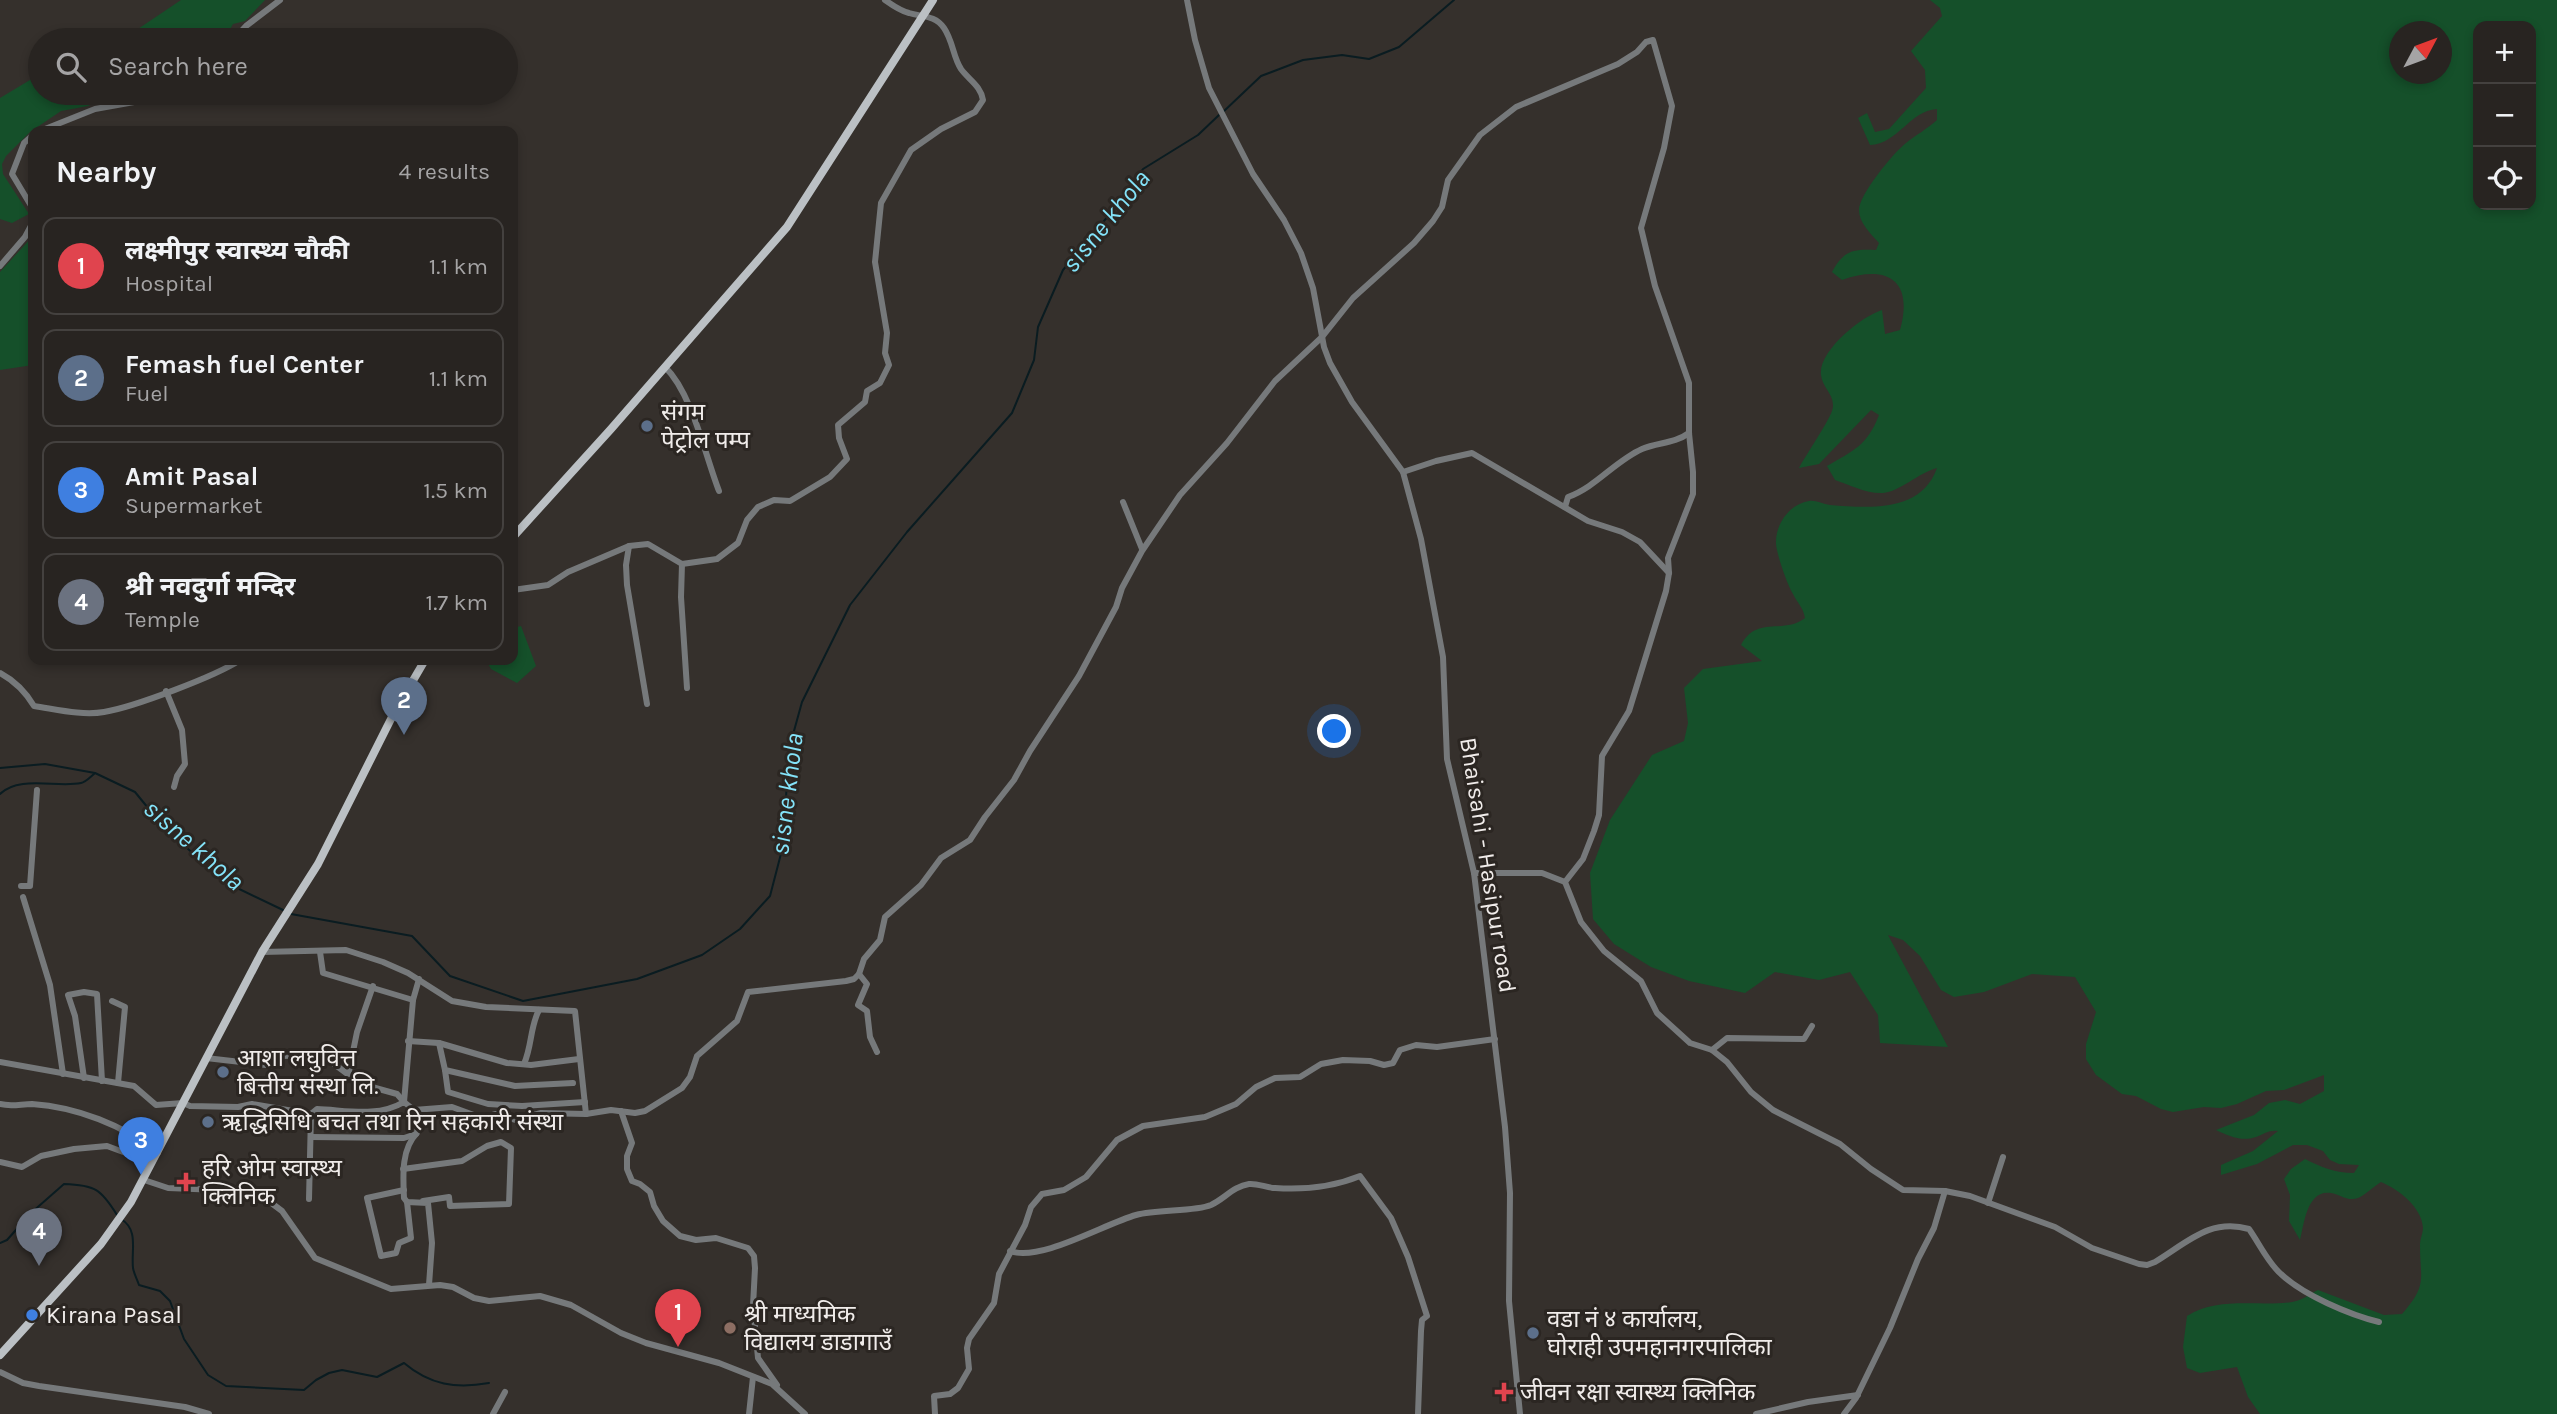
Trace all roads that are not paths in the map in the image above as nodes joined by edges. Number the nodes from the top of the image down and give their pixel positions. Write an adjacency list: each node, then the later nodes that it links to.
1 (280, 0): 6 (street)
2 (885, 0): 5 (street)
3 (933, 0): 5 (main road)
4 (1187, 0): 13 (street, Bhaisahi - Hasipur road)
5 (924, 14): 14 (main road); 23 (street)
6 (244, 28)
7 (117, 105): 8 (street)
8 (52, 126)
9 (28, 139): 10 (street)
10 (28, 201)
11 (28, 231): 12 (street)
12 (0, 266)
13 (1322, 337): 15 (street); 16 (street, Bhaisahi - Hasipur road); 22 (street)
14 (665, 367): 17 (street); 20 (main road)
15 (1689, 433): 19 (street); 24 (street)
16 (1403, 472): 19 (street); 34 (street, Bhaisahi - Hasipur road)
17 (719, 491)
18 (1123, 502): 22 (street)
19 (1565, 507): 24 (street)
20 (518, 531)
21 (629, 546): 23 (street); 25 (street); 31 (street)
22 (1142, 551): 40 (street)
23 (682, 564): 29 (street)
24 (1670, 573): 35 (street)
25 (518, 589)
26 (230, 665): 30 (street)
27 (422, 665): 38 (main road)
28 (0, 673): 30 (street)
29 (687, 688)
30 (166, 691): 32 (street)
31 (647, 704)
32 (174, 787)
33 (37, 790): 36 (street)
34 (1474, 873): 35 (street); 47 (street, Bhaisahi - Hasipur road)
35 (1565, 882): 50 (street)
36 (21, 886)
37 (23, 897): 57 (street)
38 (262, 952): 39 (street); 52 (main road)
39 (320, 952): 41 (street); 42 (street)
40 (859, 974): 51 (street); 68 (street)
41 (419, 979): 43 (street); 45 (street)
42 (373, 986): 43 (street); 58 (street)
43 (413, 1000): 48 (street)
44 (112, 1001): 61 (street)
45 (539, 1010): 53 (street); 55 (street)
46 (1812, 1026): 50 (street)
47 (1495, 1039): 85 (street); 100 (street, Bhaisahi - Hasipur road)
48 (408, 1041): 49 (street); 63 (street)
49 (439, 1043): 55 (street); 56 (street)
50 (1712, 1050): 80 (street)
51 (877, 1052)
52 (206, 1058): 58 (street); 66 (main road)
53 (579, 1059): 55 (street); 64 (street)
54 (0, 1062): 57 (street)
55 (524, 1064)
56 (444, 1070): 62 (street); 64 (street)
57 (63, 1074): 59 (street)
58 (348, 1076): 63 (street)
59 (84, 1078): 60 (street); 60 (street)
60 (102, 1081): 61 (street)
61 (118, 1083): 66 (street)
62 (573, 1083)
63 (404, 1102): 67 (street); 69 (street)
64 (585, 1102): 70 (street)
65 (0, 1104): 73 (street)
66 (183, 1104): 69 (street); 74 (main road)
67 (414, 1110): 70 (street); 71 (street)
68 (621, 1111): 70 (street); 92 (street)
69 (311, 1114): 72 (street)
70 (586, 1114)
71 (417, 1133): 72 (street); 77 (street)
72 (311, 1137): 81 (street)
73 (150, 1147): 74 (street); 76 (street)
74 (158, 1153): 78 (main road)
75 (2003, 1157): 84 (street)
76 (0, 1163)
77 (403, 1170): 79 (street); 82 (street)
78 (144, 1180): 86 (street); 88 (main road)
79 (404, 1190): 83 (street); 83 (street)
80 (1945, 1191): 84 (street); 93 (street)
81 (309, 1199)
82 (423, 1201): 83 (street); 86 (street)
83 (407, 1202)
84 (1988, 1203): 87 (street)
85 (1010, 1251): 98 (street); 99 (street)
86 (429, 1285): 90 (street)
87 (2379, 1322)
88 (0, 1355)
89 (0, 1372): 94 (street)
90 (753, 1377): 92 (street); 96 (street)
91 (505, 1392): 95 (street)
92 (784, 1394): 97 (street)
93 (1858, 1395): 101 (street); 102 (street)
94 (209, 1414)
95 (493, 1414)
96 (749, 1414)
97 (805, 1414)
98 (935, 1414)
99 (1418, 1414)
100 (1520, 1414)
101 (1756, 1414)
102 (1844, 1414)

